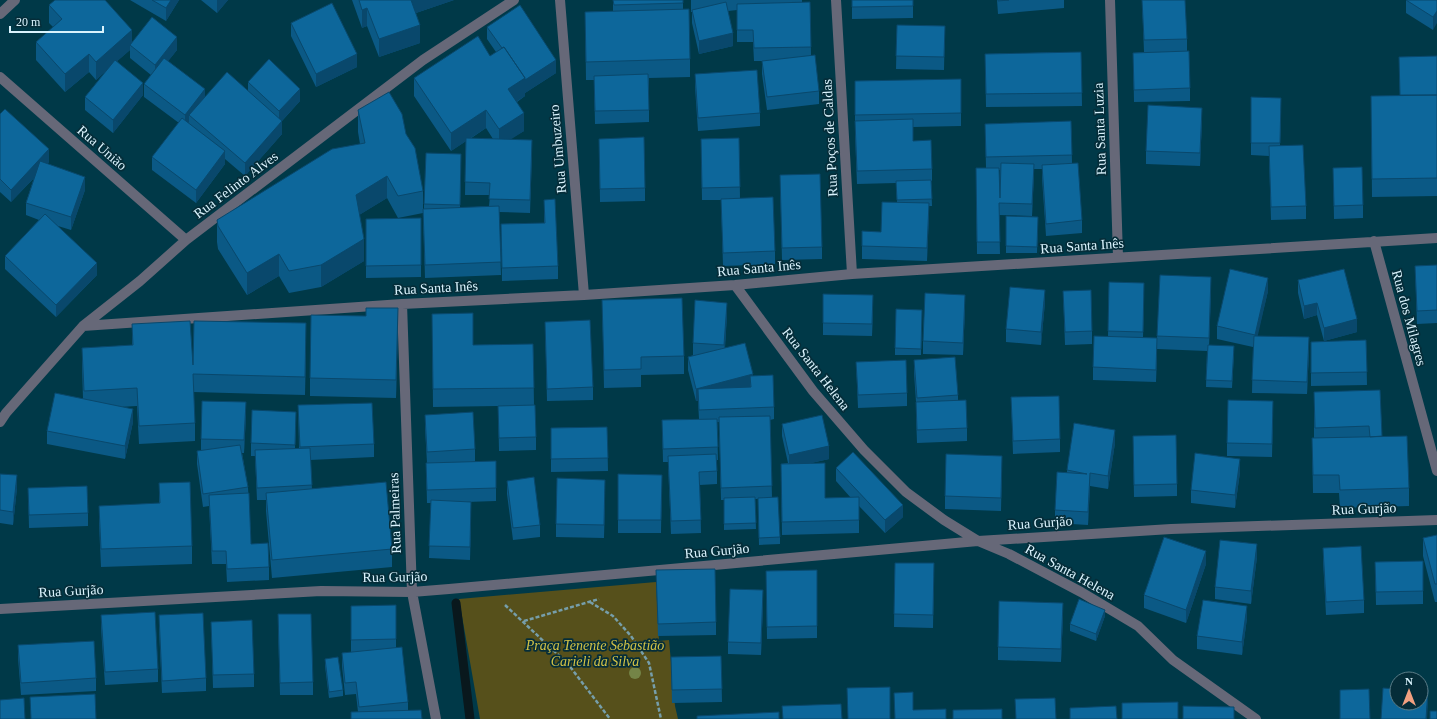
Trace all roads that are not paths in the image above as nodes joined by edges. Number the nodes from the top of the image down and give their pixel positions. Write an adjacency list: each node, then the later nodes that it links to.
1 (15, 0): 6 (street)
2 (514, 0): 9 (street, Rua Felinto Alves)
3 (560, 0): 14 (street, Rua Umbuzeiro)
4 (836, 0): 12 (street, Rua Poços de Caldas)
5 (1110, 0): 11 (street, Rua Santa Luzia)
6 (0, 14)
7 (0, 77): 9 (street, Rua União)
8 (1437, 238): 10 (street, Rua Santa Inês)
9 (186, 240): 16 (street, Rua Felinto Alves)
10 (1374, 242): 11 (street, Rua Santa Inês); 18 (street, Rua dos Milagres)
11 (1118, 257): 12 (street, Rua Santa Inês)
12 (852, 274): 13 (street, Rua Santa Inês)
13 (735, 285): 14 (street, Rua Santa Inês); 20 (street, Rua Santa Helena)
14 (584, 295): 15 (street, Rua Santa Inês)
15 (402, 304): 16 (street, Rua Santa Inês); 21 (street, Rua Palmeiras)
16 (83, 326): 17 (street, Rua Felinto Alves)
17 (0, 422)
18 (1437, 471)
19 (1437, 520): 20 (street, Rua Gurjão)
20 (978, 541): 21 (street, Rua Gurjão); 24 (street, Rua Santa Helena)
21 (412, 592): 22 (street, Rua Gurjão); 23 (street, Rua Palmeiras)
22 (0, 609)
23 (436, 719)
24 (1256, 719)

